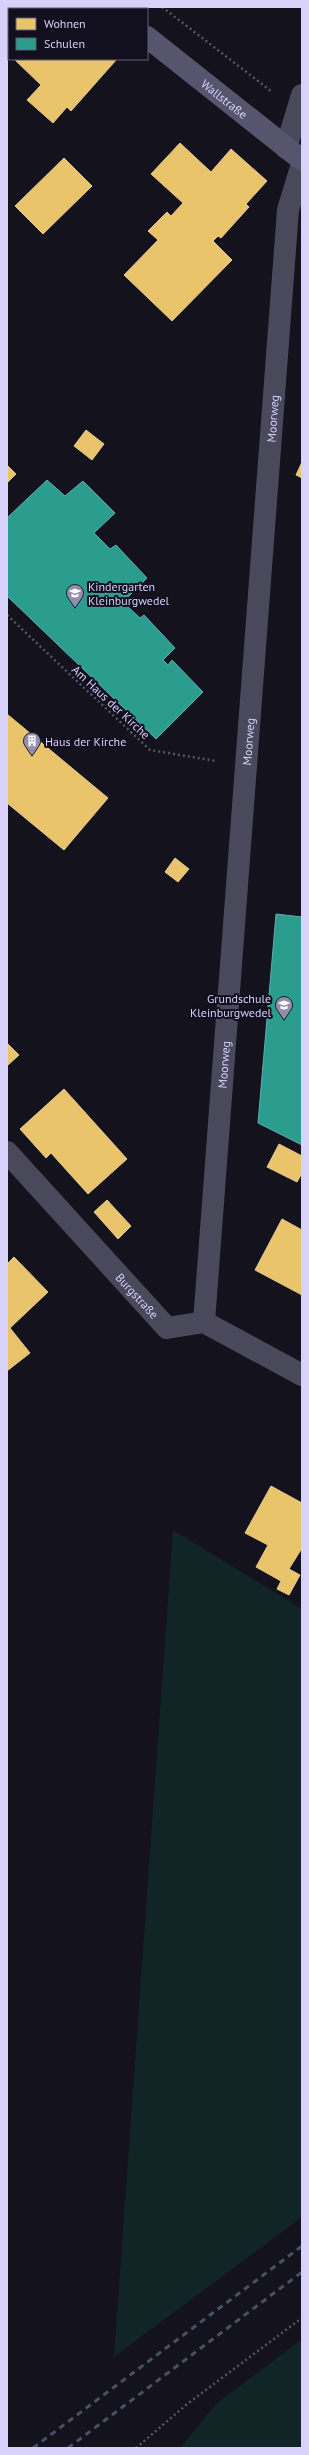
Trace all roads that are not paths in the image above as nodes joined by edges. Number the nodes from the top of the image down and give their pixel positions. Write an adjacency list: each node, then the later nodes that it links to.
1 (148, 38): 3 (street, Wallstraße)
2 (300, 103): 3 (street)
3 (294, 154)
4 (302, 164): 6 (street, Moorweg)
5 (7, 1152): 6 (street, Burgstraße)
6 (204, 1322): 7 (street)
7 (302, 1375)

